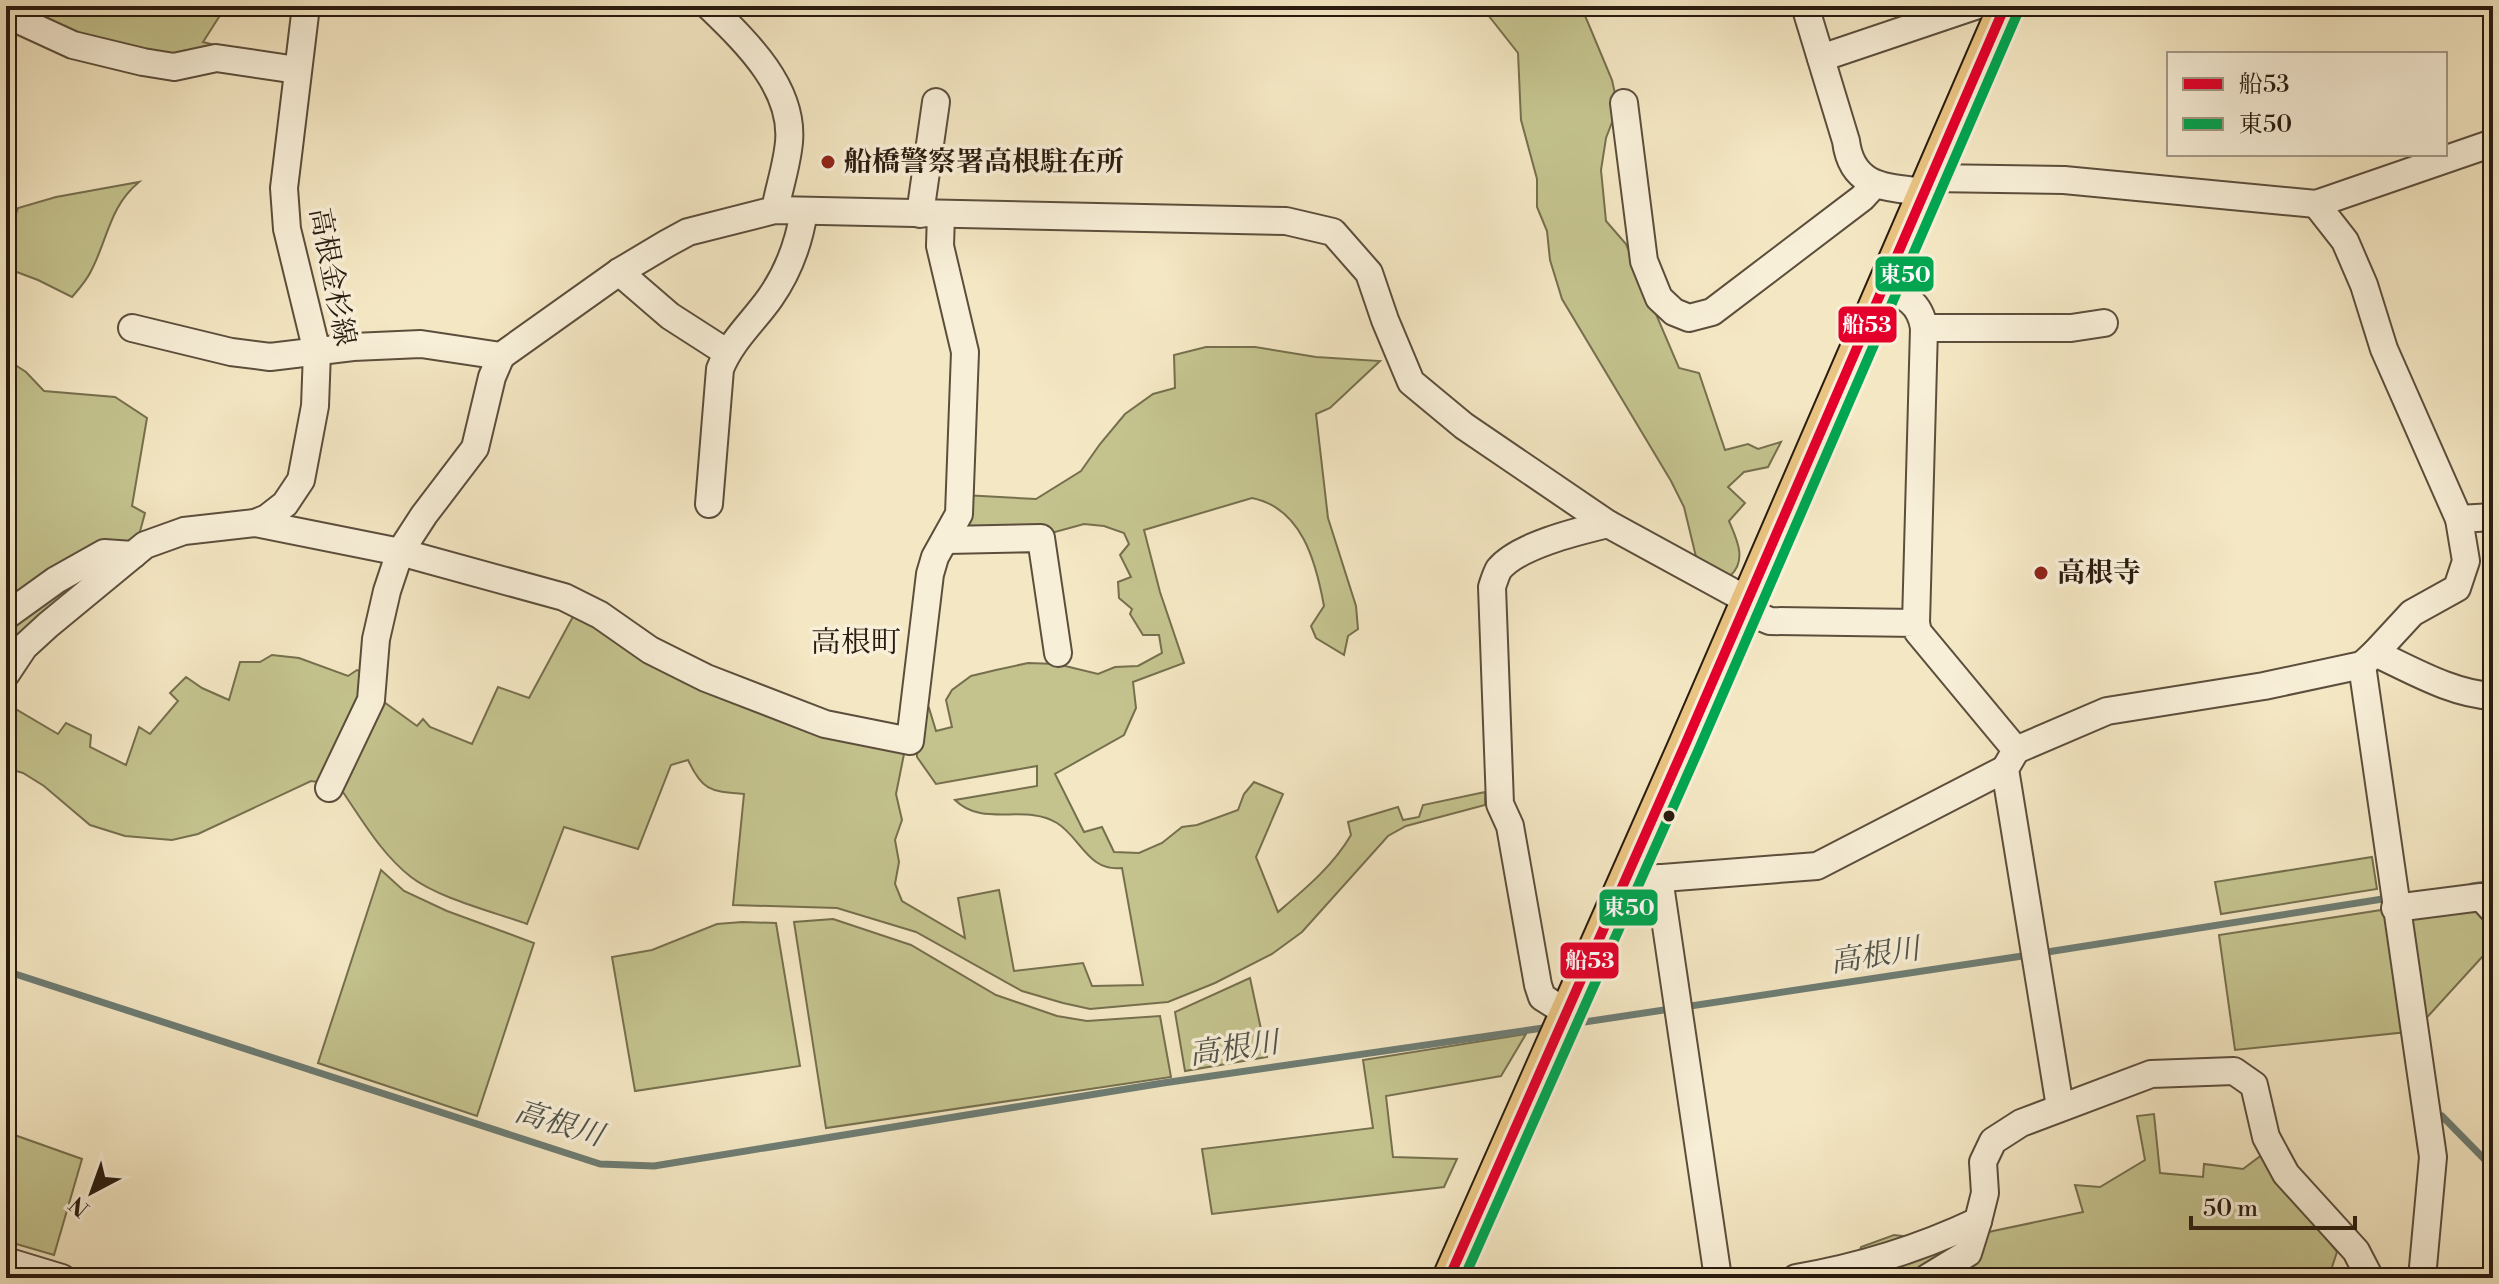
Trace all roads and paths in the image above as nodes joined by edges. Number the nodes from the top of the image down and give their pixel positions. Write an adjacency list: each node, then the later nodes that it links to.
1 (306, 6): 8 (street, 高根金杉線)
2 (709, 6): 15 (street)
3 (1805, 6): 7 (street)
4 (1975, 6): 7 (street)
5 (2005, 6): 13 (main road)
6 (6, 11): 8 (street)
7 (1821, 58): 12 (street)
8 (297, 70): 23 (street, 高根金杉線)
9 (936, 102): 17 (street)
10 (1624, 103): 12 (street)
11 (2493, 143): 14 (street)
12 (1874, 185): 13 (street)
13 (1927, 185): 14 (street); 19 (main road)
14 (2316, 204): 28 (street)
15 (775, 210): 16 (street); 18 (street)
16 (804, 211): 17 (street); 24 (street)
17 (930, 214): 30 (street); 31 (street)
18 (619, 272): 24 (street); 25 (street)
19 (1883, 287): 22 (street); 34 (main road)
20 (2104, 323): 22 (street)
21 (132, 328): 23 (street)
22 (1924, 328): 36 (street)
23 (317, 352): 25 (street); 29 (street, 高根金杉線)
24 (726, 352): 26 (street)
25 (501, 356): 32 (street)
26 (709, 504)
27 (2493, 517): 28 (street)
28 (2459, 519): 38 (street)
29 (255, 523): 32 (street); 33 (street, 高根金杉線)
30 (1608, 524): 34 (street); 47 (street)
31 (946, 540): 32 (street); 37 (street)
32 (400, 552): 42 (street)
33 (133, 555): 35 (street); 39 (street, 高根金杉線)
34 (1745, 605): 36 (street); 44 (main road)
35 (6, 616)
36 (1916, 623): 41 (street)
37 (1058, 653)
38 (2368, 659): 40 (street); 41 (street); 45 (street)
39 (6, 674)
40 (2493, 696)
41 (2010, 759): 43 (street); 48 (street)
42 (329, 788)
43 (1659, 878): 44 (street); 53 (street)
44 (1624, 881): 47 (main road)
45 (2395, 908): 46 (street); 57 (street)
46 (2493, 910)
47 (1567, 1013): 52 (main road)
48 (2060, 1107): 49 (street); 56 (street)
49 (1978, 1221): 54 (street); 55 (street)
50 (6, 1261): 51 (street)
51 (62, 1278)
52 (1449, 1278)
53 (1718, 1278)
54 (1796, 1278)
55 (1927, 1278)
56 (2370, 1278)
57 (2422, 1278)

